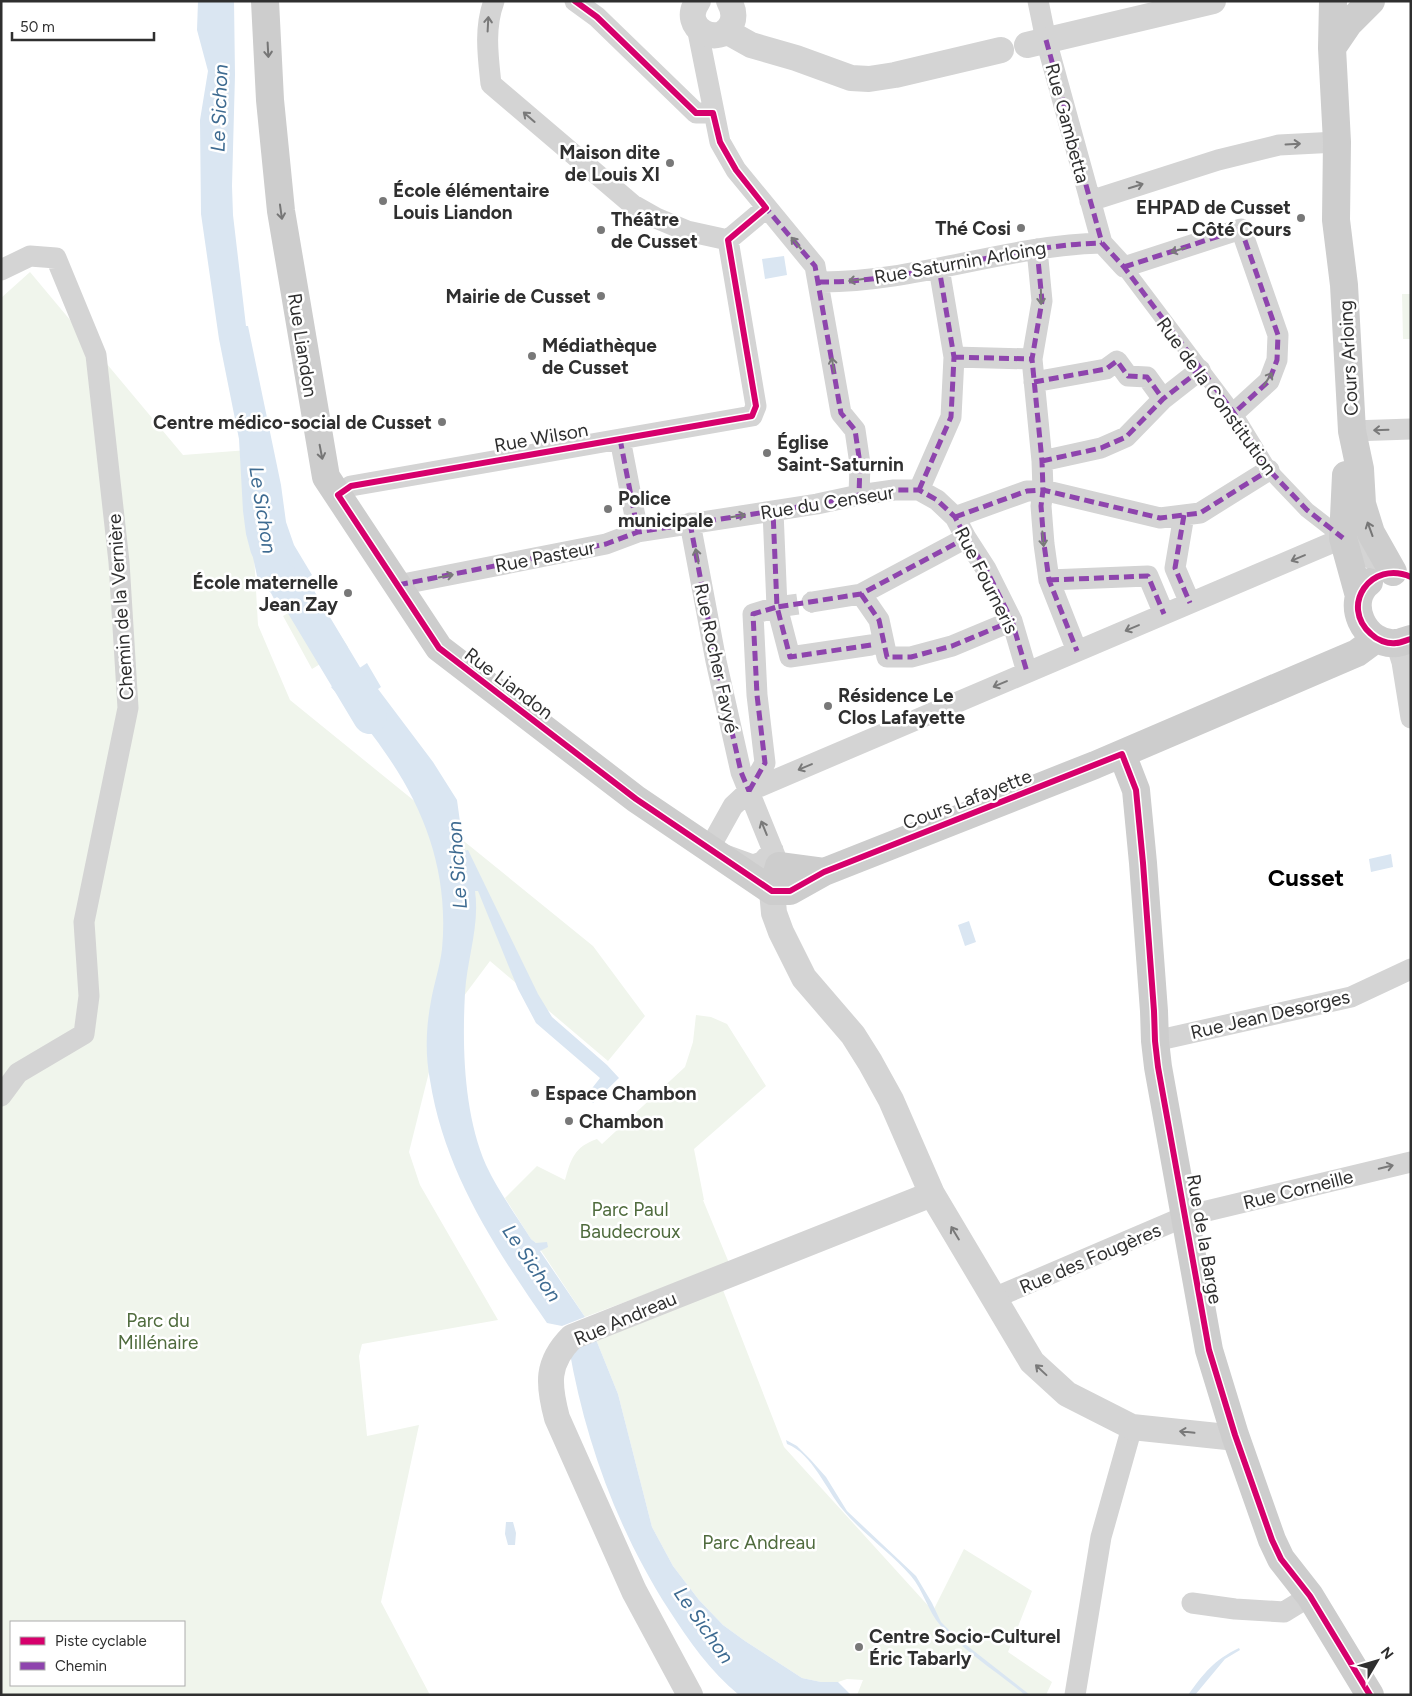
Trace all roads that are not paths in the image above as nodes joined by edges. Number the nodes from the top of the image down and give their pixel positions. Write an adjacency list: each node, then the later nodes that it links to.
1 (265, 1): 38 (main road, Rue Liandon, one-way to 38)
2 (494, 1): 18 (street, one-way to 2)
3 (575, 1): 14 (street)
4 (1038, 1): 10 (street, Rue Gambetta)
5 (1213, 1): 10 (street)
6 (1333, 1): 11 (main road, Cours Arloing)
7 (1371, 1): 11 (main road)
8 (695, 10): 9 (street); 13 (street)
9 (728, 14): 12 (street); 13 (street)
10 (1036, 42): 16 (street, Rue Gambetta)
11 (1332, 48): 15 (main road, Cours Arloing)
12 (1002, 50)
13 (707, 78): 14 (street)
14 (713, 113): 17 (street)
15 (1337, 142): 16 (street, one-way to 15); 32 (main road, Cours Arloing)
16 (1090, 201): 19 (street, Rue Gambetta)
17 (766, 208): 18 (street); 24 (street, one-way to 17)
18 (728, 240): 33 (street, Rue Wilson)
19 (1102, 243): 20 (street, Rue Saturnin Arloing); 21 (street, Rue de la Constitution)
20 (1037, 249): 22 (street, Rue Saturnin Arloing); 26 (street, one-way to 26)
21 (1124, 267): 27 (street, Rue de la Constitution); 30 (street, one-way to 21)
22 (939, 268): 24 (street, Rue Saturnin Arloing, one-way to 24); 25 (street)
23 (1, 270): 69 (street, Chemin de la Vernière)
24 (819, 282): 39 (street, one-way to 24)
25 (954, 357): 26 (street); 36 (street)
26 (1032, 359): 28 (street)
27 (1200, 370): 29 (street); 30 (street, Rue de la Constitution)
28 (1034, 382): 29 (street); 34 (street)
29 (1162, 399): 34 (street)
30 (1234, 413): 35 (street, Rue de la Constitution)
31 (1411, 429): 32 (street, one-way to 32)
32 (1352, 431): 46 (main road, Cours Arloing); 47 (main road, Cours Arloing, one-way to 32)
33 (620, 439): 38 (street, Rue Wilson); 44 (street)
34 (1042, 461): 37 (street)
35 (1269, 470): 41 (street); 46 (street, Rue de la Constitution)
36 (919, 490): 39 (street, Rue du Censeur); 42 (street, Rue du Censeur)
37 (1043, 490): 41 (street); 42 (street); 48 (street, one-way to 48)
38 (338, 495): 49 (main road, Rue Liandon)
39 (859, 495): 40 (street, Rue du Censeur)
40 (773, 510): 43 (street, Rue du Censeur, one-way to 40); 54 (street)
41 (1184, 515): 52 (street)
42 (955, 517): 45 (street, Rue Fourneris)
43 (690, 523): 44 (street, Rue Pasteur); 64 (street, Rue Rocher Favyé, one-way to 43)
44 (638, 532): 49 (street, Rue Pasteur, one-way to 44)
45 (966, 538): 50 (street); 56 (street, Rue Fourneris)
46 (1343, 538): 47 (street); 52 (street, one-way to 52); 53 (main road, Cours Arloing)
47 (1398, 574): 53 (main road)
48 (1049, 580): 55 (street); 59 (street)
49 (398, 585): 65 (main road, Rue Liandon)
50 (861, 594): 51 (street); 56 (street)
51 (812, 602)
52 (1190, 603): 55 (street)
53 (1359, 606): 57 (main road, Cours Arloing); 60 (main road, Cours Lafayette)
54 (777, 607): 58 (street); 64 (street)
55 (1164, 614): 59 (street, one-way to 59)
56 (1012, 621): 61 (street, Rue Fourneris)
57 (1394, 640): 60 (main road, Cours Lafayette); 62 (street)
58 (871, 646)
59 (1077, 651): 61 (street)
60 (1328, 665): 63 (main road, Cours Lafayette)
61 (1027, 672): 64 (street, one-way to 64)
62 (1411, 718)
63 (1122, 754): 66 (main road, Cours Lafayette); 68 (main road, Rue de la Barge)
64 (749, 791): 65 (street); 66 (street, Rue Rocher Favyé, one-way to 64)
65 (709, 849): 66 (main road, Rue Liandon)
66 (774, 869): 71 (street)
67 (1411, 969): 68 (street, Rue Jean Desorges)
68 (1154, 1041): 72 (main road, Rue de la Barge)
69 (1, 1096)
70 (1411, 1162): 72 (street, Rue Corneille, one-way to 70)
71 (932, 1194): 73 (street, one-way to 71); 78 (street, Rue Andreau)
72 (1186, 1216): 73 (street, Rue des Fougères); 75 (main road, Rue de la Barge)
73 (994, 1298): 74 (street, one-way to 73)
74 (1132, 1427): 75 (street, one-way to 74); 79 (street)
75 (1235, 1435): 76 (main road, Rue de la Barge)
76 (1310, 1596): 77 (street); 80 (main road, Rue de la Barge)
77 (1192, 1603)
78 (690, 1695)
79 (1075, 1695)
80 (1370, 1695)

